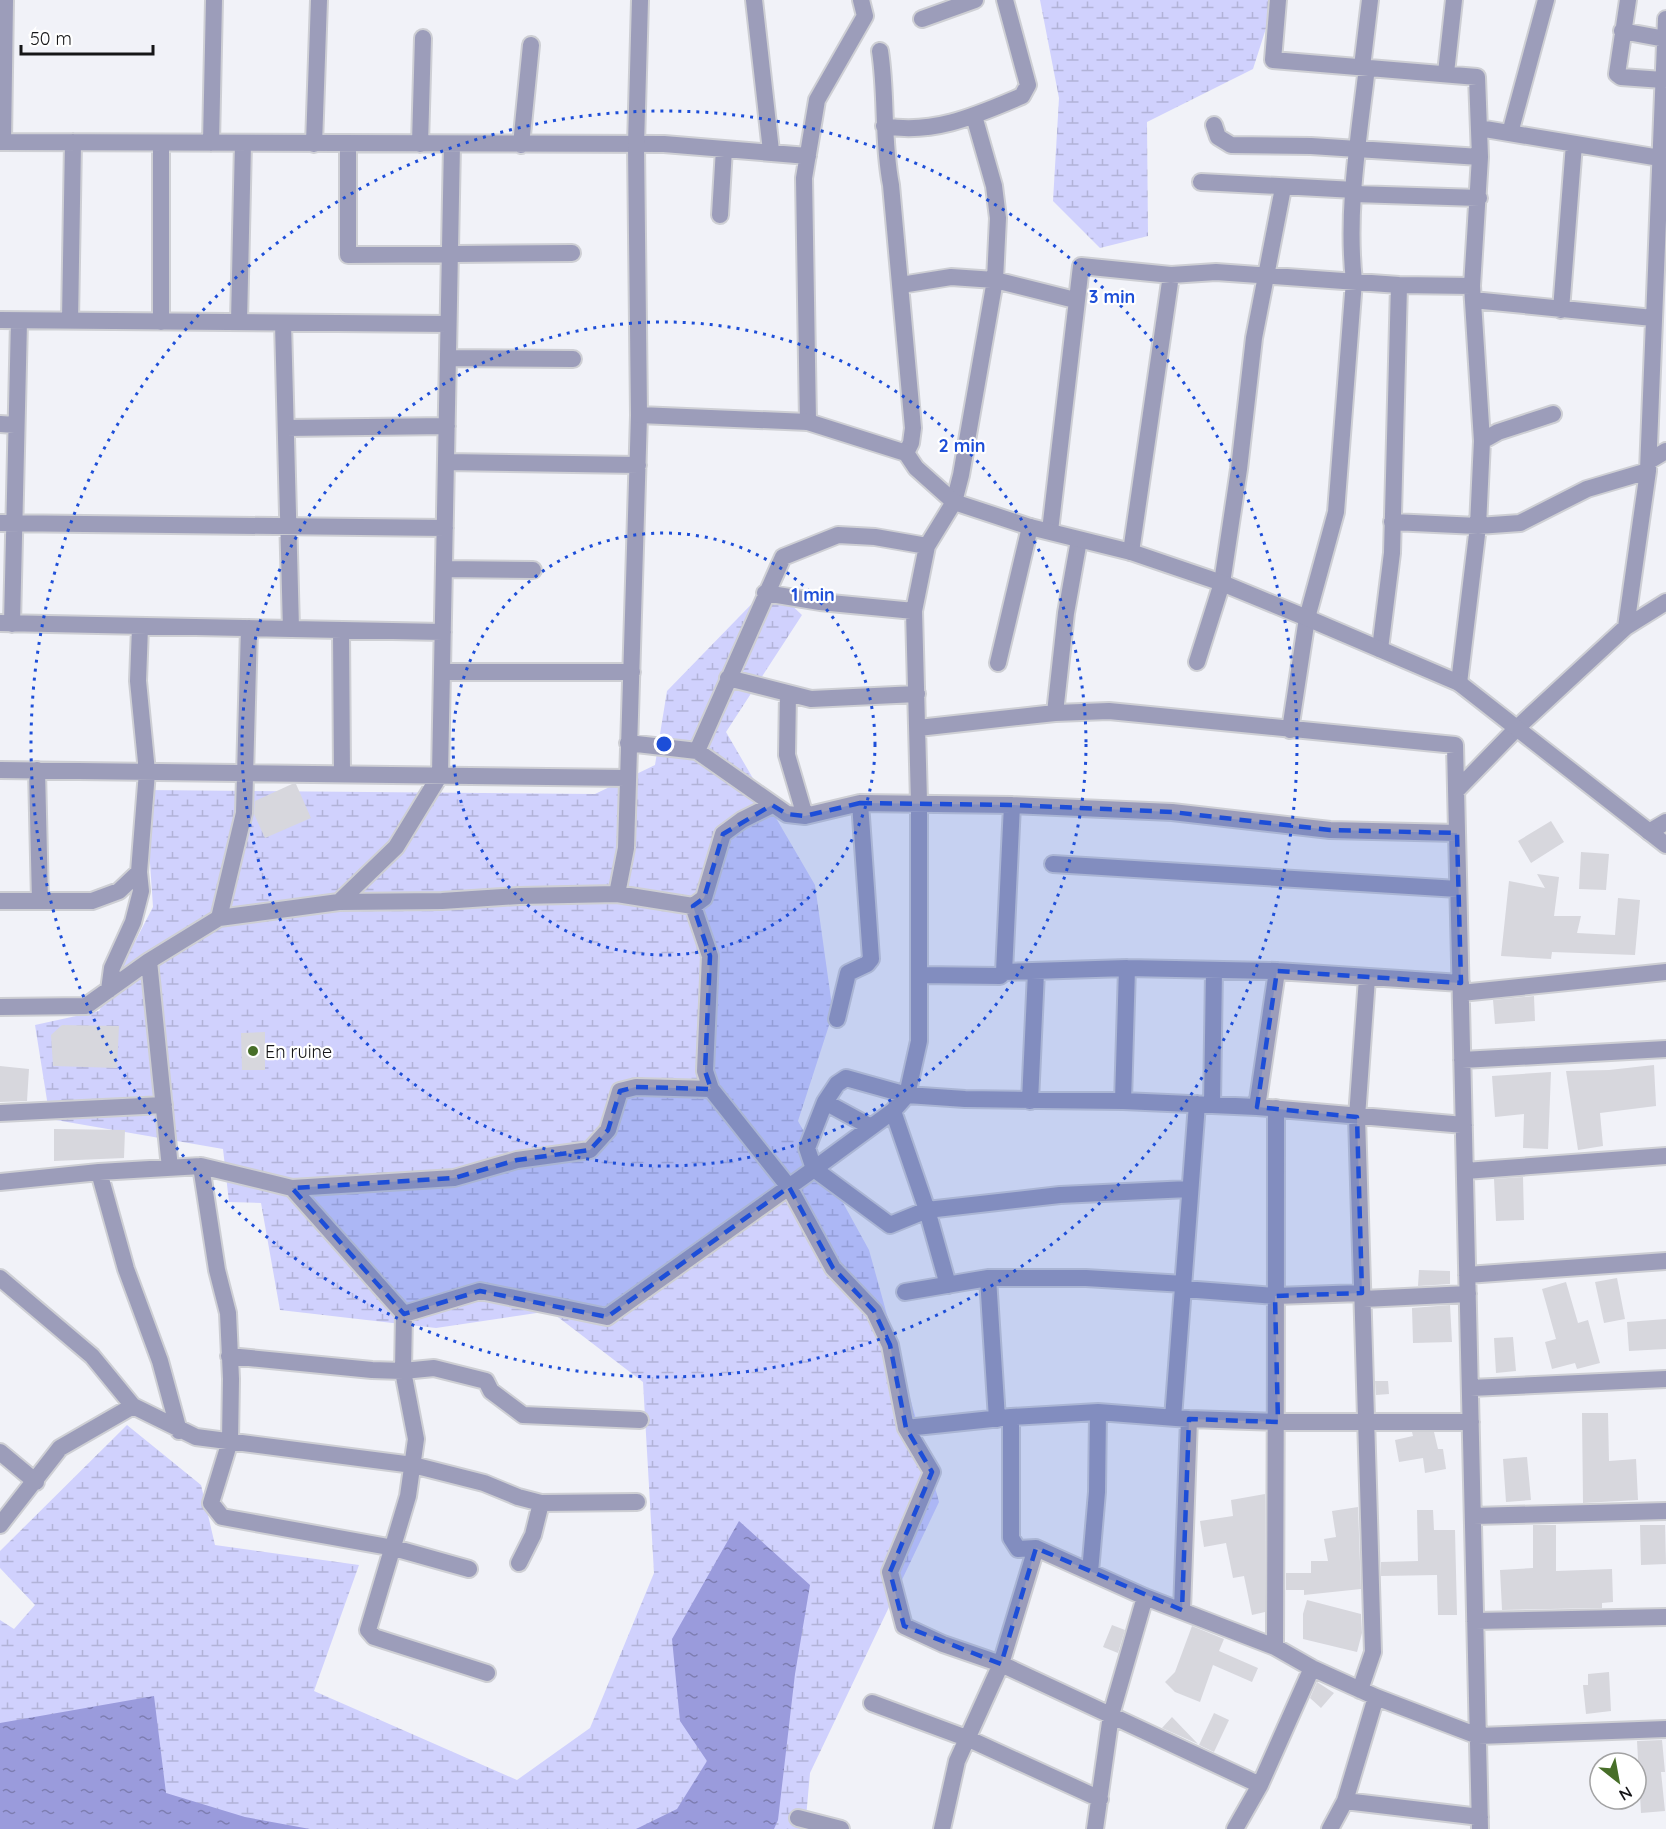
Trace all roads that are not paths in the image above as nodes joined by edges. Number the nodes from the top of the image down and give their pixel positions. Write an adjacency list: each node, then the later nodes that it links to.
1 (5, 0): 24 (street)
2 (214, 0): 34 (street)
3 (319, 0): 36 (street)
4 (639, 0): 42 (street)
5 (754, 0): 45 (street)
6 (861, 0): 46 (street)
7 (975, 0): 14 (street)
8 (1005, 0): 25 (street)
9 (1278, 0): 21 (street)
10 (1370, 0): 21 (street)
11 (1454, 0): 22 (street)
12 (1545, 0): 29 (street)
13 (1628, 0): 16 (street)
14 (922, 19)
15 (1666, 19): 18 (street)
16 (1622, 32): 18 (street); 23 (street)
17 (423, 38): 38 (street)
18 (1665, 39): 23 (street)
19 (531, 45): 41 (street)
20 (880, 51): 27 (street)
21 (1364, 67): 22 (street); 44 (street)
22 (1446, 73): 28 (street)
23 (1663, 80): 30 (street)
24 (2, 83): 31 (street)
25 (974, 116): 27 (street); 58 (street)
26 (1214, 125): 44 (street)
27 (884, 126): 60 (street)
28 (1479, 128): 29 (street); 47 (street)
29 (1510, 133): 40 (street)
30 (1663, 138): 48 (street)
31 (2, 142): 32 (street)
32 (73, 142): 33 (street); 68 (street)
33 (161, 143): 34 (street); 69 (street)
34 (211, 143): 35 (street)
35 (243, 143): 36 (street); 70 (street)
36 (314, 144): 37 (street)
37 (348, 144): 38 (street); 55 (street)
38 (420, 144): 39 (street)
39 (452, 144): 41 (street); 55 (street)
40 (1574, 144): 48 (street); 64 (street)
41 (521, 145): 42 (street)
42 (636, 145): 43 (street); 76 (street)
43 (724, 149): 45 (street); 53 (street)
44 (1358, 150): 47 (street); 51 (street)
45 (771, 151): 46 (street)
46 (808, 156): 77 (street)
47 (1480, 157): 52 (street)
48 (1660, 158): 65 (street)
49 (1201, 182): 50 (street)
50 (1283, 188): 51 (street); 57 (street)
51 (1354, 192): 52 (street); 59 (street)
52 (1479, 198): 62 (street)
53 (720, 215)
54 (572, 253): 55 (street)
55 (450, 254): 72 (street)
56 (1171, 275): 57 (street); 63 (street); 97 (street)
57 (1267, 277): 59 (street); 100 (street)
58 (994, 280): 60 (street); 63 (street); 87 (street)
59 (1354, 281): 61 (street); 104 (street)
60 (901, 285): 83 (street)
61 (1399, 285): 62 (street); 88 (street)
62 (1472, 293): 64 (street); 81 (street)
63 (1075, 300): 94 (street)
64 (1561, 310): 65 (street)
65 (1653, 318): 86 (street)
66 (0, 320): 67 (street)
67 (19, 321): 68 (street); 78 (street)
68 (70, 321): 69 (street)
69 (161, 322): 70 (street)
70 (239, 322): 71 (street)
71 (283, 323): 72 (street); 80 (street)
72 (448, 324): 73 (street)
73 (448, 358): 74 (street); 79 (street)
74 (573, 359)
75 (1553, 414): 81 (street)
76 (639, 415): 77 (street); 85 (street)
77 (808, 422): 83 (street)
78 (8, 425): 89 (street)
79 (447, 426): 80 (street); 84 (street)
80 (286, 428): 90 (street)
81 (1482, 441): 91 (street)
82 (1666, 451): 86 (street)
83 (906, 453): 87 (street)
84 (446, 462): 85 (street); 93 (street)
85 (638, 465): 116 (street)
86 (1649, 466): 91 (street); 107 (street)
87 (954, 502): 92 (street); 96 (street)
88 (1392, 522): 91 (street); 112 (street)
89 (7, 523): 90 (street); 105 (street)
90 (288, 526): 93 (street); 109 (street)
91 (1478, 526): 118 (street)
92 (1030, 527): 94 (street); 114 (street)
93 (445, 528): 98 (street)
94 (1050, 531): 95 (street)
95 (1079, 540): 97 (street); 121 (street)
96 (927, 546): 101 (street); 103 (street)
97 (1131, 552): 100 (street)
98 (444, 569): 99 (street); 111 (street)
99 (533, 570)
100 (1222, 583): 104 (street); 113 (street)
101 (765, 593): 103 (street); 117 (street)
102 (1666, 602): 107 (street)
103 (914, 611): 120 (street)
104 (1307, 618): 112 (street); 124 (street)
105 (6, 623): 106 (street)
106 (140, 627): 108 (street); 129 (street)
107 (1626, 627): 123 (street)
108 (249, 628): 109 (street); 130 (street)
109 (291, 629): 110 (street)
110 (341, 630): 111 (street); 131 (street)
111 (443, 632): 115 (street)
112 (1380, 649): 118 (street)
113 (1197, 662)
114 (998, 663)
115 (442, 672): 116 (street); 132 (street)
116 (632, 672): 125 (street)
117 (728, 678): 119 (street); 126 (street)
118 (1459, 683): 123 (street)
119 (788, 693): 120 (street); 139 (street)
120 (916, 694): 122 (street)
121 (1055, 713): 122 (street); 124 (street)
122 (918, 728): 135 (street)
123 (1518, 728): 134 (street); 141 (street)
124 (1290, 730): 134 (street)
125 (628, 743): 126 (street); 133 (street)
126 (697, 751): 137 (street)
127 (0, 770): 128 (street)
128 (37, 770): 129 (street); 149 (street)
129 (147, 772): 130 (street); 145 (street)
130 (245, 773): 131 (street); 152 (street)
131 (342, 774): 132 (street)
132 (440, 775): 133 (street); 150 (street)
133 (626, 778): 147 (street)
134 (1456, 791): 142 (street)
135 (919, 802): 136 (street); 138 (street); 160 (street)
136 (860, 803): 139 (street); 165 (street)
137 (772, 805): 139 (street); 151 (street)
138 (1012, 805): 142 (street); 157 (street)
139 (805, 816)
140 (1666, 822): 141 (street)
141 (1649, 832): 143 (street)
142 (1457, 833): 146 (street)
143 (1666, 845)
144 (1053, 864): 146 (street)
145 (139, 872): 149 (street); 163 (street)
146 (1458, 889): 162 (street)
147 (617, 894): 150 (street); 151 (street)
148 (0, 901): 149 (street)
149 (40, 901)
150 (339, 902): 152 (street)
151 (693, 906): 168 (street)
152 (219, 918): 153 (street)
153 (149, 961): 163 (street); 173 (street)
154 (1126, 968): 155 (street); 158 (street); 171 (street)
155 (1214, 970): 156 (street); 174 (street)
156 (1277, 971): 161 (street); 175 (street)
157 (1005, 972): 158 (street); 160 (street)
158 (1036, 972): 170 (street)
159 (1666, 972): 162 (street)
160 (919, 975): 169 (street)
161 (1367, 978): 162 (street); 179 (street)
162 (1461, 988): 167 (street)
163 (109, 990): 164 (street)
164 (0, 1007)
165 (837, 1019)
166 (1666, 1049): 167 (street)
167 (1462, 1060): 180 (street)
168 (711, 1089): 189 (street); 190 (street)
169 (907, 1095): 170 (street); 172 (street); 177 (street)
170 (1030, 1101): 171 (street)
171 (1123, 1101): 174 (street)
172 (825, 1102): 181 (street); 185 (street)
173 (164, 1105): 178 (street); 184 (street)
174 (1205, 1105): 175 (street); 191 (street)
175 (1257, 1107): 176 (street)
176 (1276, 1108): 179 (street); 201 (street)
177 (893, 1111): 181 (street); 192 (street)
178 (0, 1113)
179 (1357, 1117): 180 (street); 202 (street)
180 (1464, 1125): 186 (street)
181 (871, 1127): 185 (street)
182 (1666, 1156): 186 (street)
183 (201, 1166): 184 (street); 190 (street); 204 (street)
184 (170, 1168): 187 (street)
185 (814, 1169): 189 (street); 192 (street)
186 (1465, 1171): 194 (street)
187 (99, 1172): 188 (street); 217 (street)
188 (0, 1182)
189 (789, 1187): 203 (street); 216 (street)
190 (292, 1188): 203 (street)
191 (1189, 1189): 192 (street); 198 (street)
192 (927, 1210): 197 (street)
193 (1666, 1261): 194 (street)
194 (1467, 1275): 200 (street)
195 (0, 1278): 208 (street)
196 (988, 1278): 197 (street); 198 (street); 210 (street)
197 (948, 1286): 199 (street)
198 (1184, 1287): 201 (street); 211 (street)
199 (904, 1292)
200 (1468, 1294): 202 (street); 207 (street)
201 (1275, 1296): 202 (street); 214 (street)
202 (1363, 1296): 213 (street)
203 (404, 1314): 205 (street)
204 (229, 1356): 205 (street); 218 (street)
205 (403, 1371): 212 (street); 220 (street)
206 (1666, 1379): 207 (street)
207 (1470, 1389): 215 (street)
208 (133, 1407): 217 (street); 221 (street)
209 (1098, 1412): 210 (street); 211 (street); 231 (street)
210 (1004, 1418): 216 (street); 228 (street)
211 (1181, 1419): 214 (street); 233 (street)
212 (640, 1420)
213 (1367, 1420): 214 (street); 215 (street); 240 (street)
214 (1278, 1422): 236 (street)
215 (1471, 1422): 225 (street)
216 (906, 1428): 237 (street)
217 (179, 1431): 218 (street)
218 (230, 1441): 220 (street); 227 (street)
219 (0, 1452): 221 (street)
220 (412, 1465): 223 (street); 227 (street)
221 (36, 1482): 226 (street)
222 (637, 1502): 223 (street)
223 (541, 1503): 229 (street)
224 (1666, 1510): 225 (street)
225 (1473, 1516): 235 (street)
226 (0, 1525)
227 (394, 1548): 230 (street); 239 (street)
228 (1036, 1548): 231 (street); 237 (street)
229 (519, 1563)
230 (469, 1569)
231 (1090, 1572): 232 (street)
232 (1145, 1597): 233 (street); 242 (street)
233 (1182, 1610): 236 (street)
234 (1666, 1617): 235 (street)
235 (1475, 1621): 244 (street)
236 (1275, 1647): 238 (street)
237 (1001, 1664): 242 (street); 245 (street)
238 (1312, 1668): 240 (street); 246 (street)
239 (487, 1673)
240 (1368, 1693): 244 (street); 248 (street)
241 (872, 1703): 245 (street)
242 (1111, 1715): 246 (street); 247 (street)
243 (1666, 1729): 244 (street)
244 (1478, 1736): 250 (street)
245 (969, 1738): 247 (street); 252 (street)
246 (1260, 1785): 254 (street)
247 (1100, 1799): 253 (street)
248 (1345, 1801): 250 (street); 255 (street)
249 (798, 1818): 251 (street)
250 (1480, 1823)
251 (841, 1829)
252 (942, 1829)
253 (1095, 1829)
254 (1235, 1829)
255 (1330, 1829)

